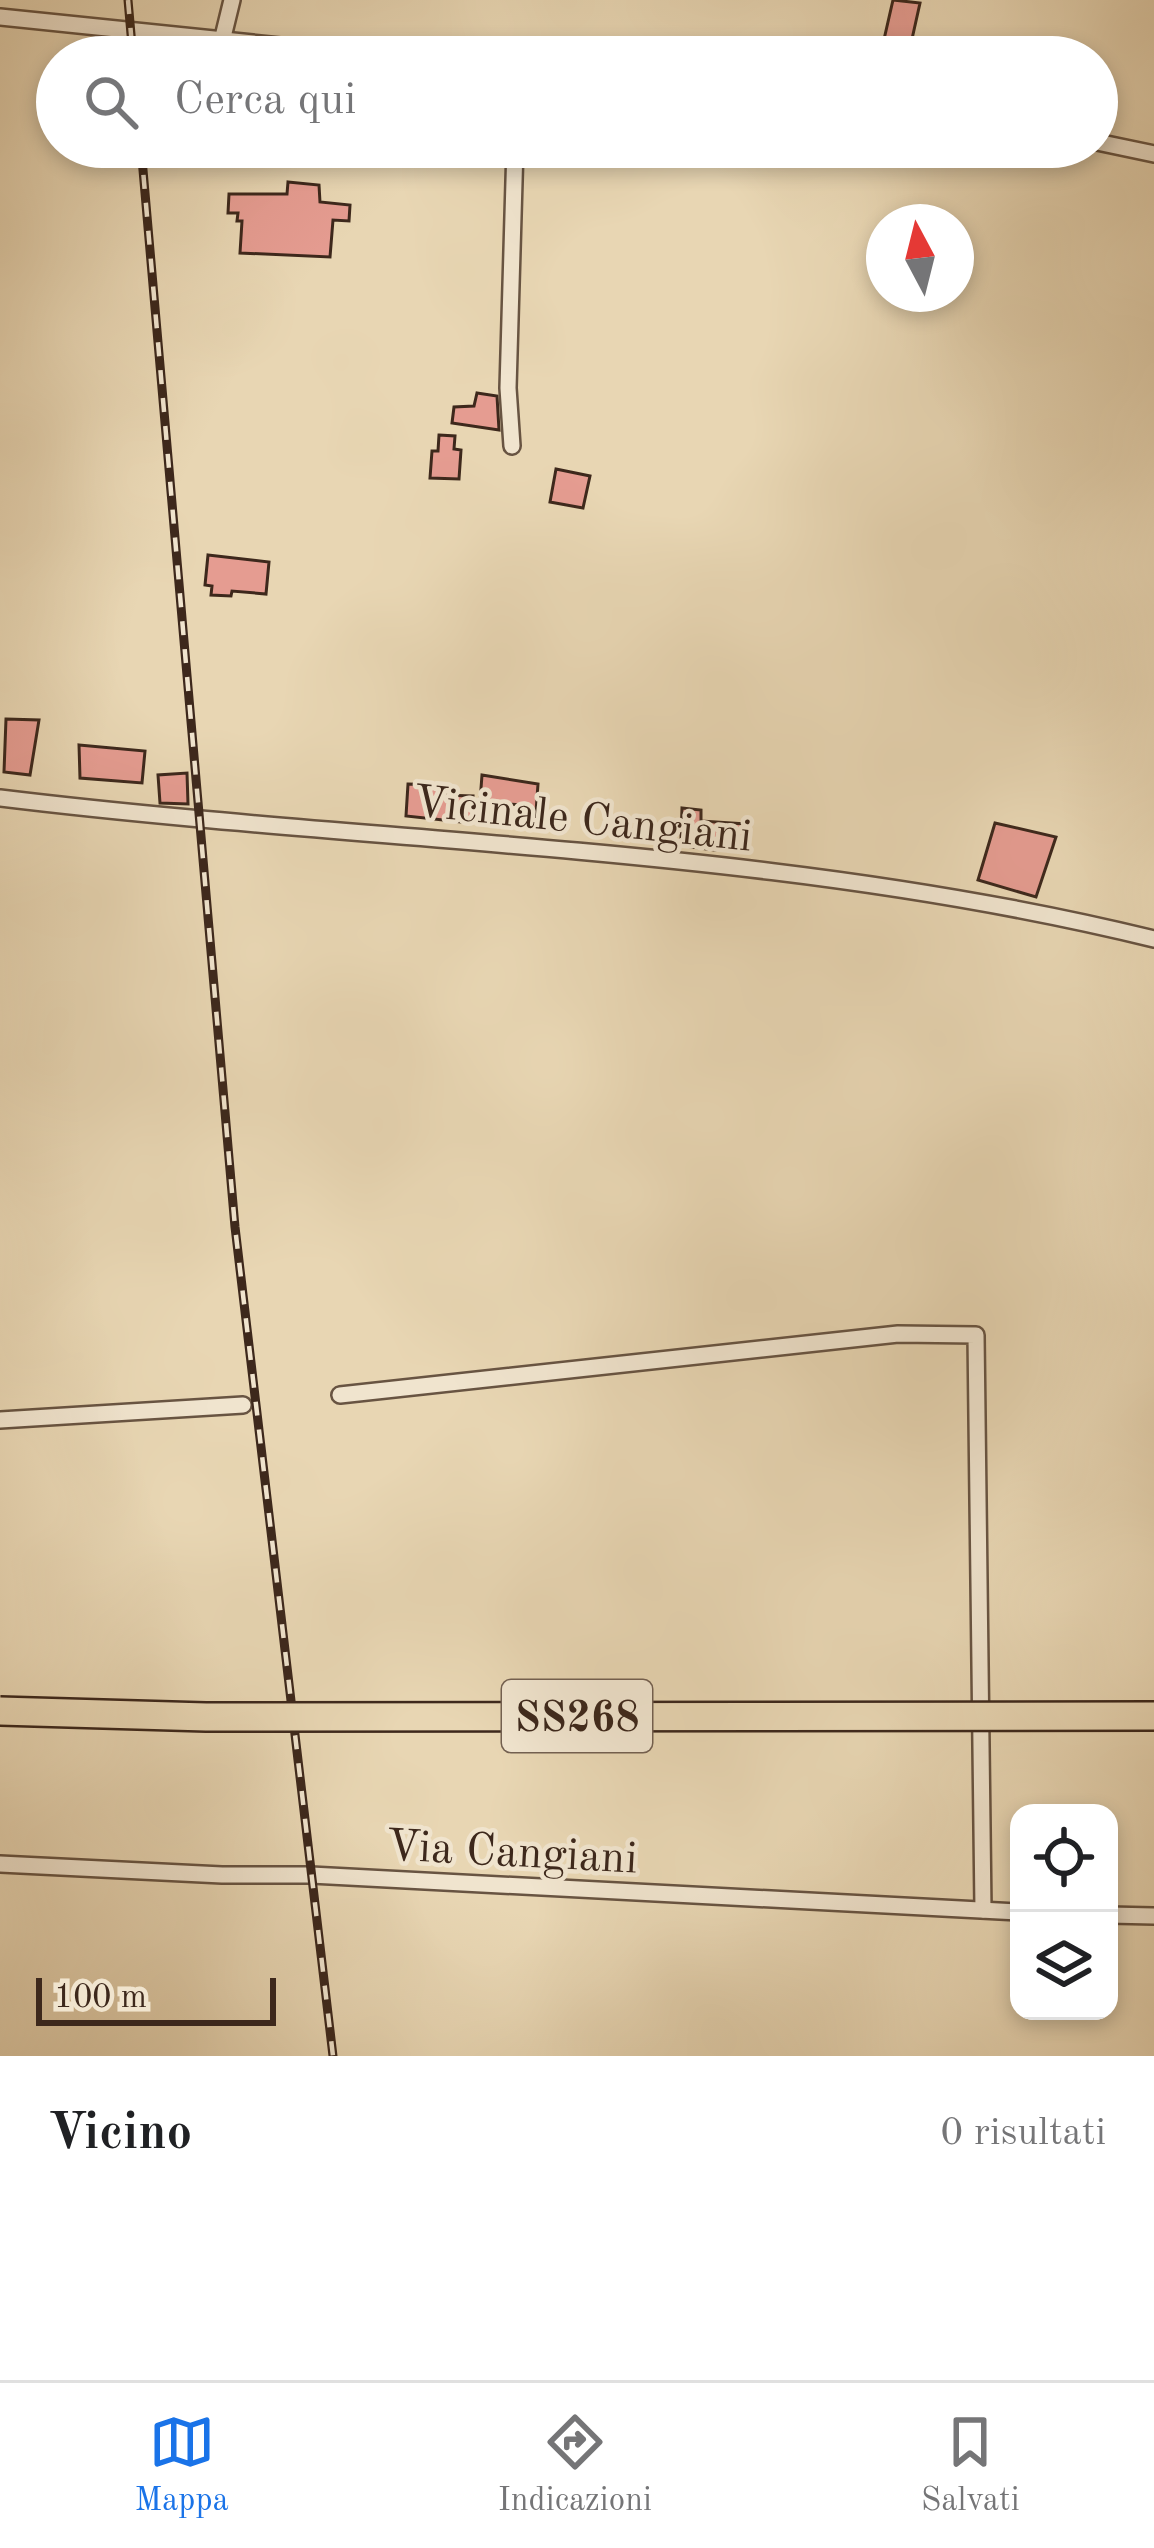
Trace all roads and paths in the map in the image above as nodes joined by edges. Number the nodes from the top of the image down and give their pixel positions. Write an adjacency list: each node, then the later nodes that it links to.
1 (232, 0): 4 (street)
2 (0, 17): 3 (street)
3 (183, 36)
4 (223, 36)
5 (1118, 146): 6 (street)
6 (1154, 154)
7 (514, 168): 8 (street)
8 (512, 446)
9 (0, 798): 10 (street, Vicinale Cangiani)
10 (1154, 939)
11 (340, 1395): 17 (street)
12 (242, 1405): 13 (street)
13 (0, 1420)
14 (0, 1711): 15 (highway, SS268, bridge)
15 (1154, 1716)
16 (0, 1864): 17 (street, Via Cangiani)
17 (982, 1910): 18 (street, Via Cangiani)
18 (1010, 1912)
19 (1118, 1915): 20 (street)
20 (1154, 1916)

